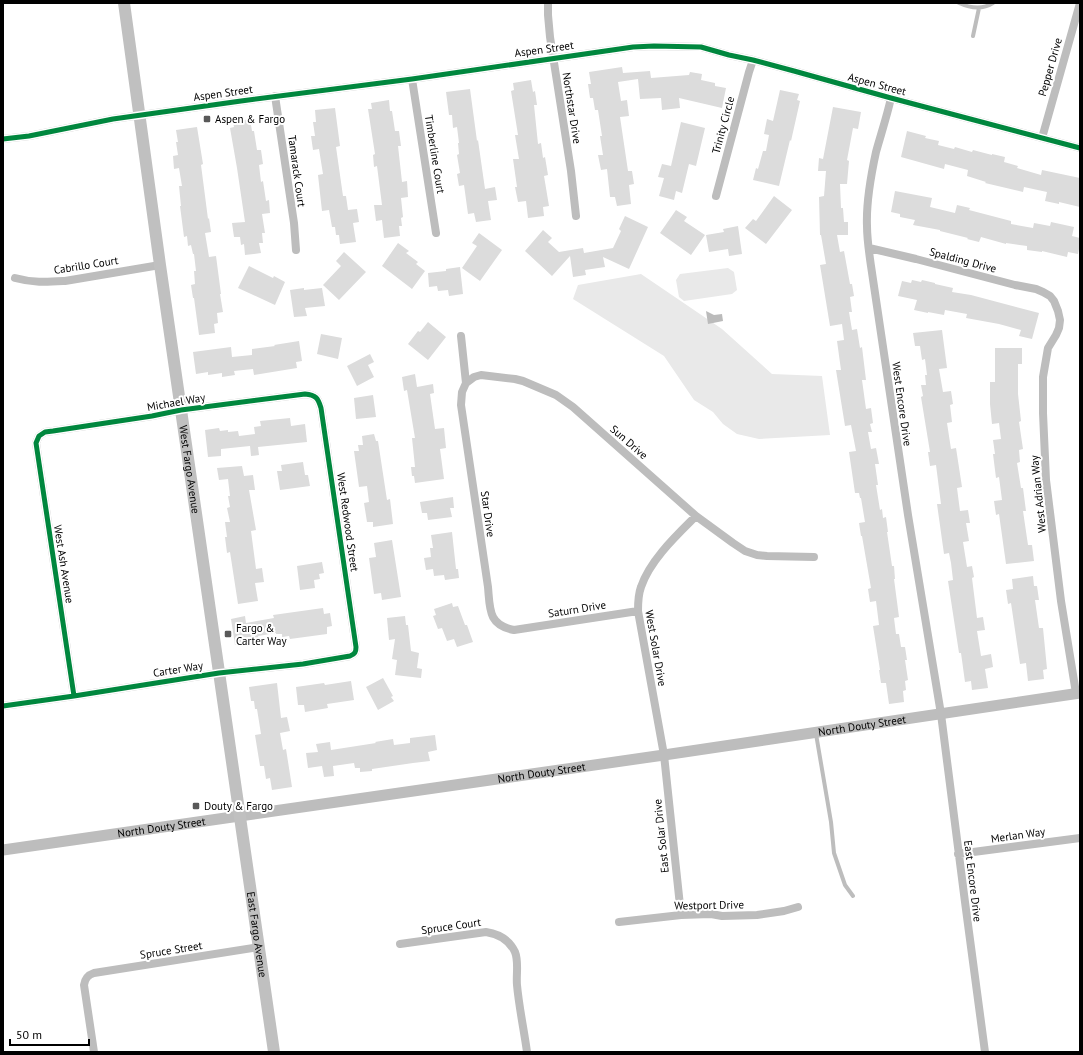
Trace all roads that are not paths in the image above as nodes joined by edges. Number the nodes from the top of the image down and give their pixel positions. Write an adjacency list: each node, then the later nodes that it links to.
1 (124, 3): 13 (main road, West Fargo Avenue)
2 (548, 3): 8 (street, Northstar Drive)
3 (958, 3): 6 (lane)
4 (994, 3): 6 (lane)
5 (1079, 7): 14 (street, Pepper Drive)
6 (979, 8): 7 (lane)
7 (973, 36)
8 (553, 58): 9 (street, Aspen Street); 10 (street, Aspen Street); 18 (street, Northstar Drive)
9 (753, 60): 12 (street, Aspen Street); 17 (street, Trinity Circle)
10 (412, 78): 11 (street, Aspen Street); 19 (street, Timberline Court)
11 (275, 96): 13 (street, Aspen Street); 21 (street, Tamarack Court)
12 (891, 98): 14 (street, Aspen Street); 20 (street, West Encore Drive)
13 (140, 115): 15 (street, Aspen Street); 22 (main road, West Fargo Avenue)
14 (1042, 138): 16 (street, Aspen Street)
15 (3, 139)
16 (1080, 148)
17 (716, 196)
18 (576, 216)
19 (436, 233)
20 (869, 248): 24 (street, Spalding Drive); 39 (street, West Encore Drive)
21 (296, 250)
22 (160, 265): 23 (street, Cabrillo Court); 28 (main road, West Fargo Avenue)
23 (15, 278)
24 (1050, 296): 36 (street, West Adrian Way)
25 (462, 336): 26 (street)
26 (466, 383): 30 (street, Sun Drive); 33 (street, Star Drive)
27 (316, 397): 28 (street, Michael Way); 34 (street, West Redwood Street)
28 (182, 410): 29 (street, Michael Way); 35 (main road, West Fargo Avenue)
29 (39, 436): 37 (street, West Ash Avenue)
30 (696, 516): 31 (street, Sun Drive); 32 (street, West Solar Drive)
31 (814, 558)
32 (638, 611): 33 (street, Saturn Drive); 41 (street, West Solar Drive)
33 (520, 629)
34 (356, 652): 35 (street, Carter Way)
35 (220, 672): 37 (street, Carter Way); 42 (main road, West Fargo Avenue)
36 (1078, 693): 39 (street, North Douty Street)
37 (74, 696): 38 (street, Carter Way)
38 (3, 706)
39 (941, 714): 40 (street, North Douty Street); 45 (street, East Encore Drive)
40 (816, 732): 41 (street, North Douty Street); 46 (lane)
41 (664, 755): 42 (street, North Douty Street); 48 (street, East Solar Drive)
42 (240, 816): 44 (street, North Douty Street); 51 (main road, East Fargo Avenue)
43 (1080, 838): 45 (street, Merlan Way)
44 (3, 850)
45 (958, 854): 55 (street, East Encore Drive)
46 (853, 896)
47 (798, 907): 48 (street, Westport Drive)
48 (681, 915): 49 (street, Westport Drive)
49 (619, 922)
50 (400, 944): 54 (street, Spruce Court)
51 (260, 947): 52 (street, Spruce Street); 53 (main road, East Fargo Avenue)
52 (94, 1052)
53 (274, 1052)
54 (527, 1052)
55 (985, 1052)

